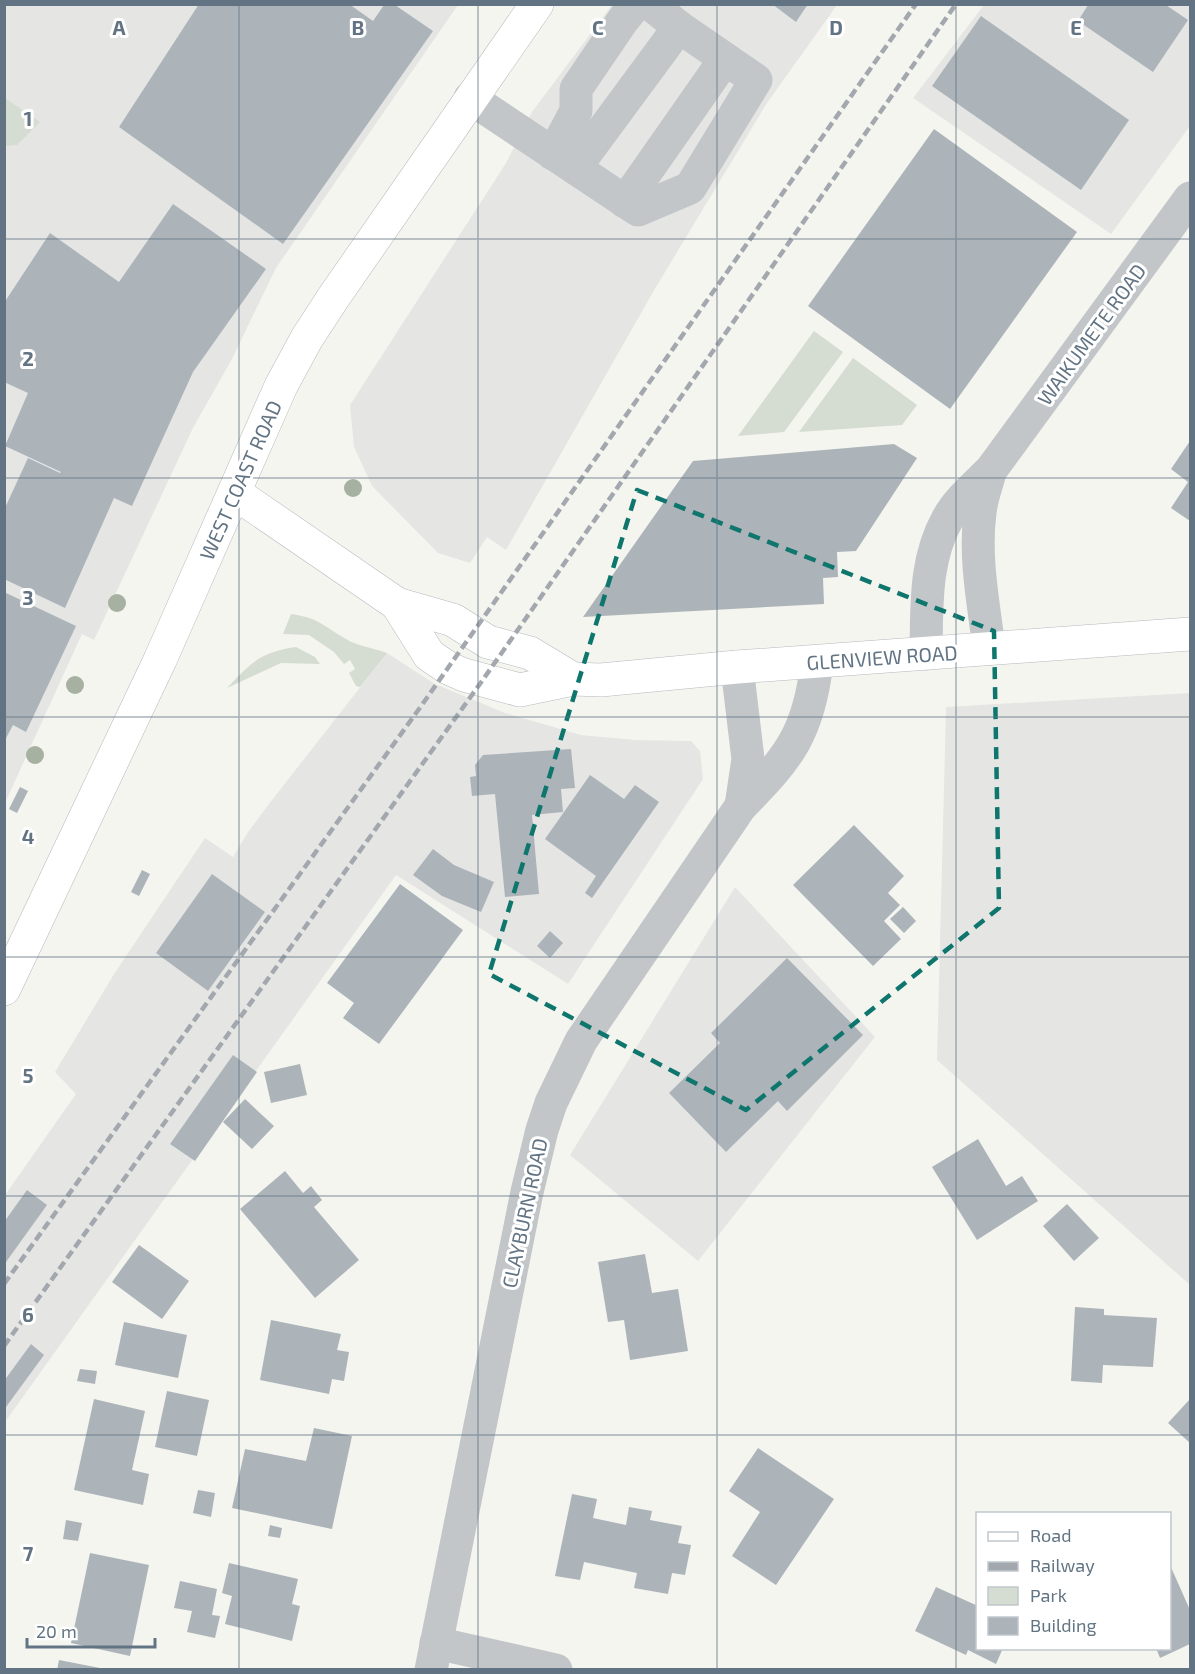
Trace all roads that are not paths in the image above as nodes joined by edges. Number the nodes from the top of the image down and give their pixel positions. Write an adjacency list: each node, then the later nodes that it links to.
1 (537, 4): 6 (main road, WEST COAST ROAD)
2 (636, 4): 7 (street)
3 (650, 4): 4 (street)
4 (679, 27): 5 (street); 7 (street)
5 (725, 59): 9 (street); 9 (street)
6 (471, 98): 7 (street); 11 (main road, WEST COAST ROAD)
7 (564, 161): 9 (street)
8 (1191, 198): 10 (street, WAIKUMETE ROAD)
9 (632, 206)
10 (991, 470): 14 (street, WAIKUMETE ROAD); 15 (street, WAIKUMETE ROAD)
11 (235, 493): 12 (main road, GLENVIEW ROAD); 20 (main road, WEST COAST ROAD)
12 (397, 604): 18 (main road, GLENVIEW ROAD); 18 (main road, GLENVIEW ROAD)
13 (1191, 634): 14 (main road, GLENVIEW ROAD)
14 (989, 650): 15 (main road, GLENVIEW ROAD)
15 (926, 654): 16 (main road, GLENVIEW ROAD)
16 (817, 662): 17 (main road, GLENVIEW ROAD); 19 (street, CLAYBURN ROAD)
17 (737, 667): 18 (main road, GLENVIEW ROAD); 19 (street, CLAYBURN ROAD)
18 (573, 679)
19 (741, 806): 21 (street, CLAYBURN ROAD)
20 (4, 989)
21 (434, 1656): 22 (street)
22 (556, 1670)

